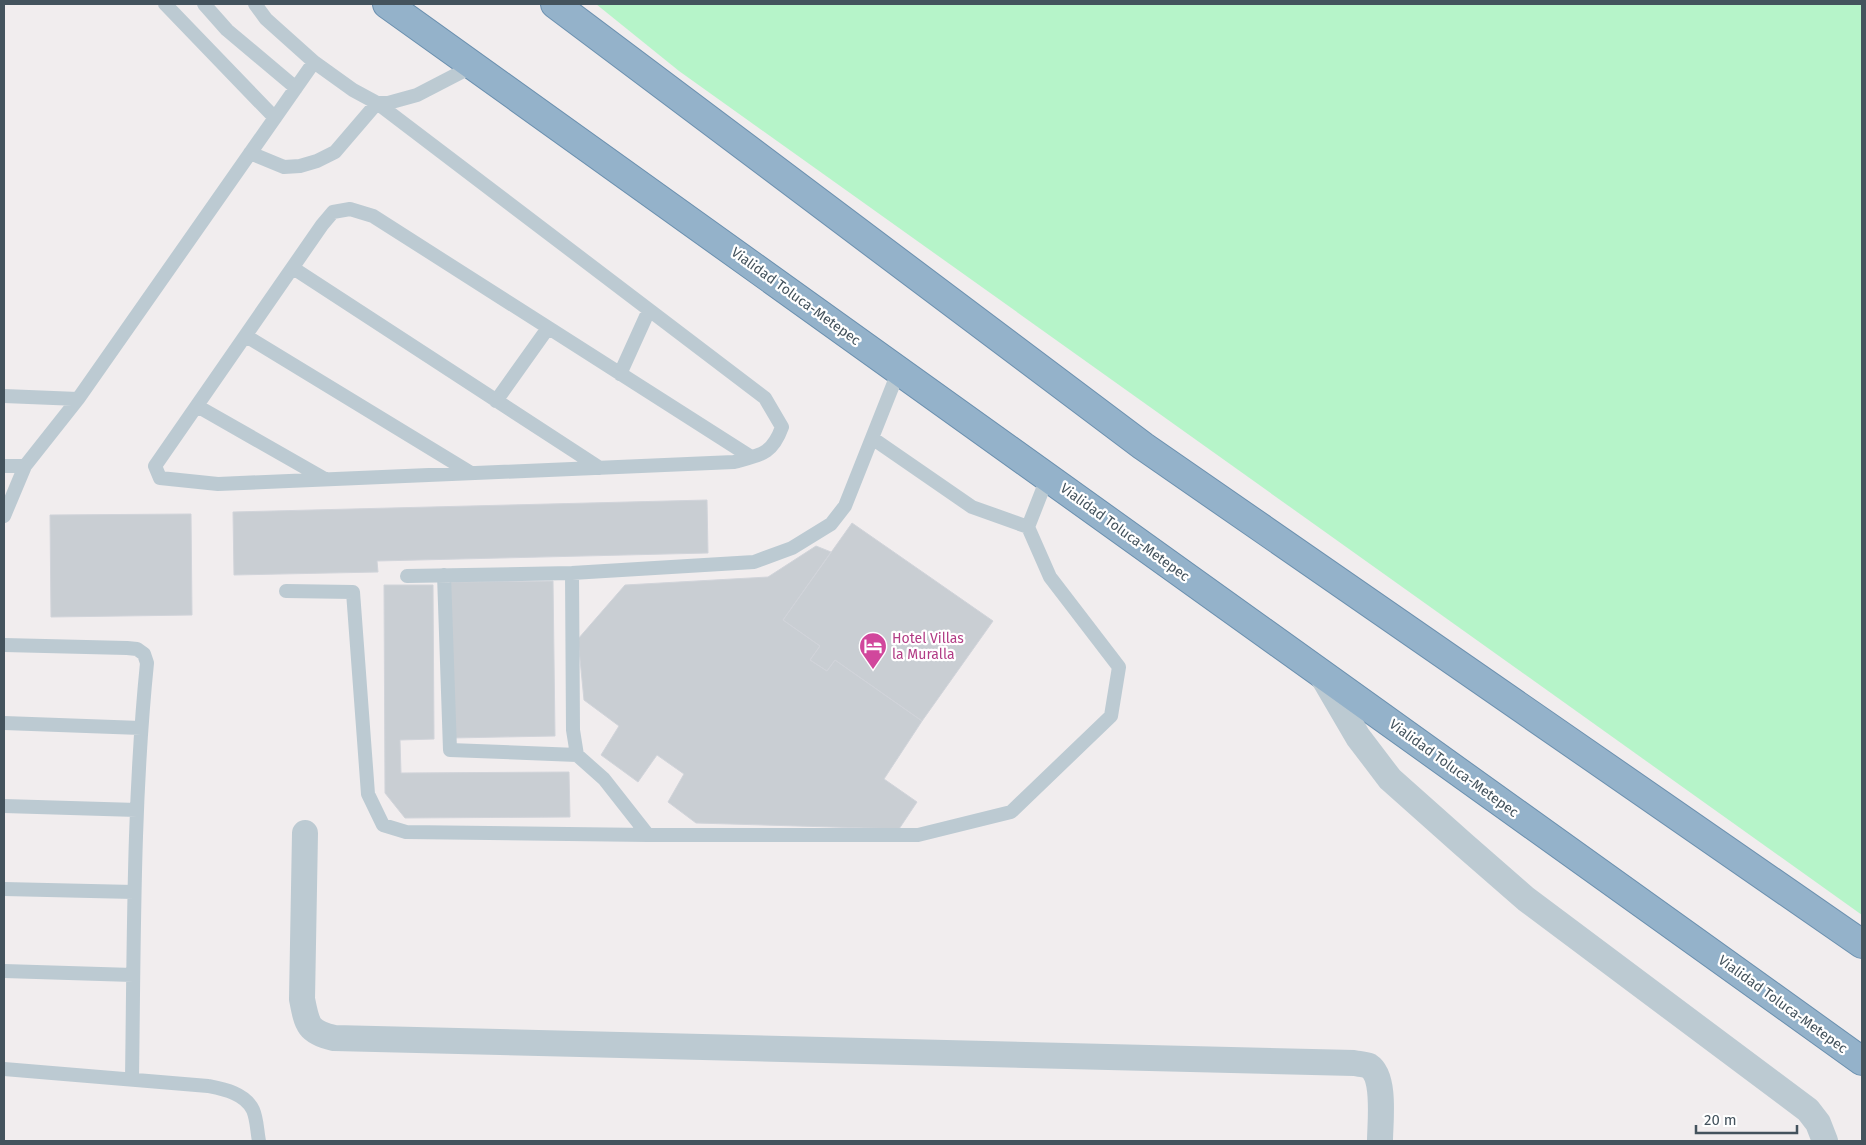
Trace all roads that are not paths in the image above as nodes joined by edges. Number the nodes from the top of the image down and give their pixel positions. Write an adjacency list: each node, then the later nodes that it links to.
1 (165, 4): 10 (lane)
2 (204, 4): 8 (lane)
3 (255, 4): 6 (lane)
4 (387, 4): 7 (highway, Vialidad Toluca-Metepec)
5 (554, 4): 47 (highway)
6 (314, 62): 8 (lane); 9 (lane)
7 (473, 66): 9 (lane); 16 (highway, Vialidad Toluca-Metepec)
8 (296, 88): 10 (lane)
9 (377, 103): 11 (lane); 13 (lane)
10 (275, 118): 11 (lane)
11 (250, 153): 19 (lane)
12 (293, 268): 14 (lane); 15 (lane); 20 (lane)
13 (649, 310): 17 (lane); 23 (lane)
14 (548, 328): 17 (lane); 20 (lane)
15 (246, 336): 21 (lane); 27 (lane)
16 (900, 370): 22 (lane); 28 (highway, Vialidad Toluca-Metepec)
17 (620, 374): 23 (lane)
18 (4, 396): 19 (lane)
19 (78, 399): 25 (lane)
20 (496, 400): 26 (lane)
21 (197, 406): 29 (lane); 29 (lane)
22 (872, 438): 31 (lane); 32 (lane)
23 (750, 458): 26 (lane)
24 (4, 466): 25 (lane)
25 (24, 466): 30 (lane)
26 (600, 468): 27 (lane)
27 (472, 473): 29 (lane)
28 (1048, 476): 31 (lane); 37 (highway, Vialidad Toluca-Metepec)
29 (326, 479)
30 (4, 516)
31 (1028, 527): 44 (lane)
32 (572, 573): 33 (lane); 40 (lane)
33 (444, 575): 34 (lane); 40 (lane)
34 (407, 576)
35 (286, 591): 44 (lane)
36 (4, 645): 39 (lane)
37 (1320, 671): 50 (highway, Vialidad Toluca-Metepec); 55 (street)
38 (4, 723): 39 (lane)
39 (141, 728): 42 (lane)
40 (577, 755): 44 (lane)
41 (4, 806): 42 (lane)
42 (137, 810): 46 (lane)
43 (305, 833): 54 (street)
44 (648, 835)
45 (4, 889): 46 (lane)
46 (134, 892): 49 (lane)
47 (1862, 944)
48 (4, 971): 49 (lane)
49 (133, 975): 52 (lane)
50 (1862, 1061)
51 (4, 1069): 52 (lane)
52 (132, 1079): 53 (lane)
53 (259, 1141)
54 (1380, 1141)
55 (1825, 1141)

